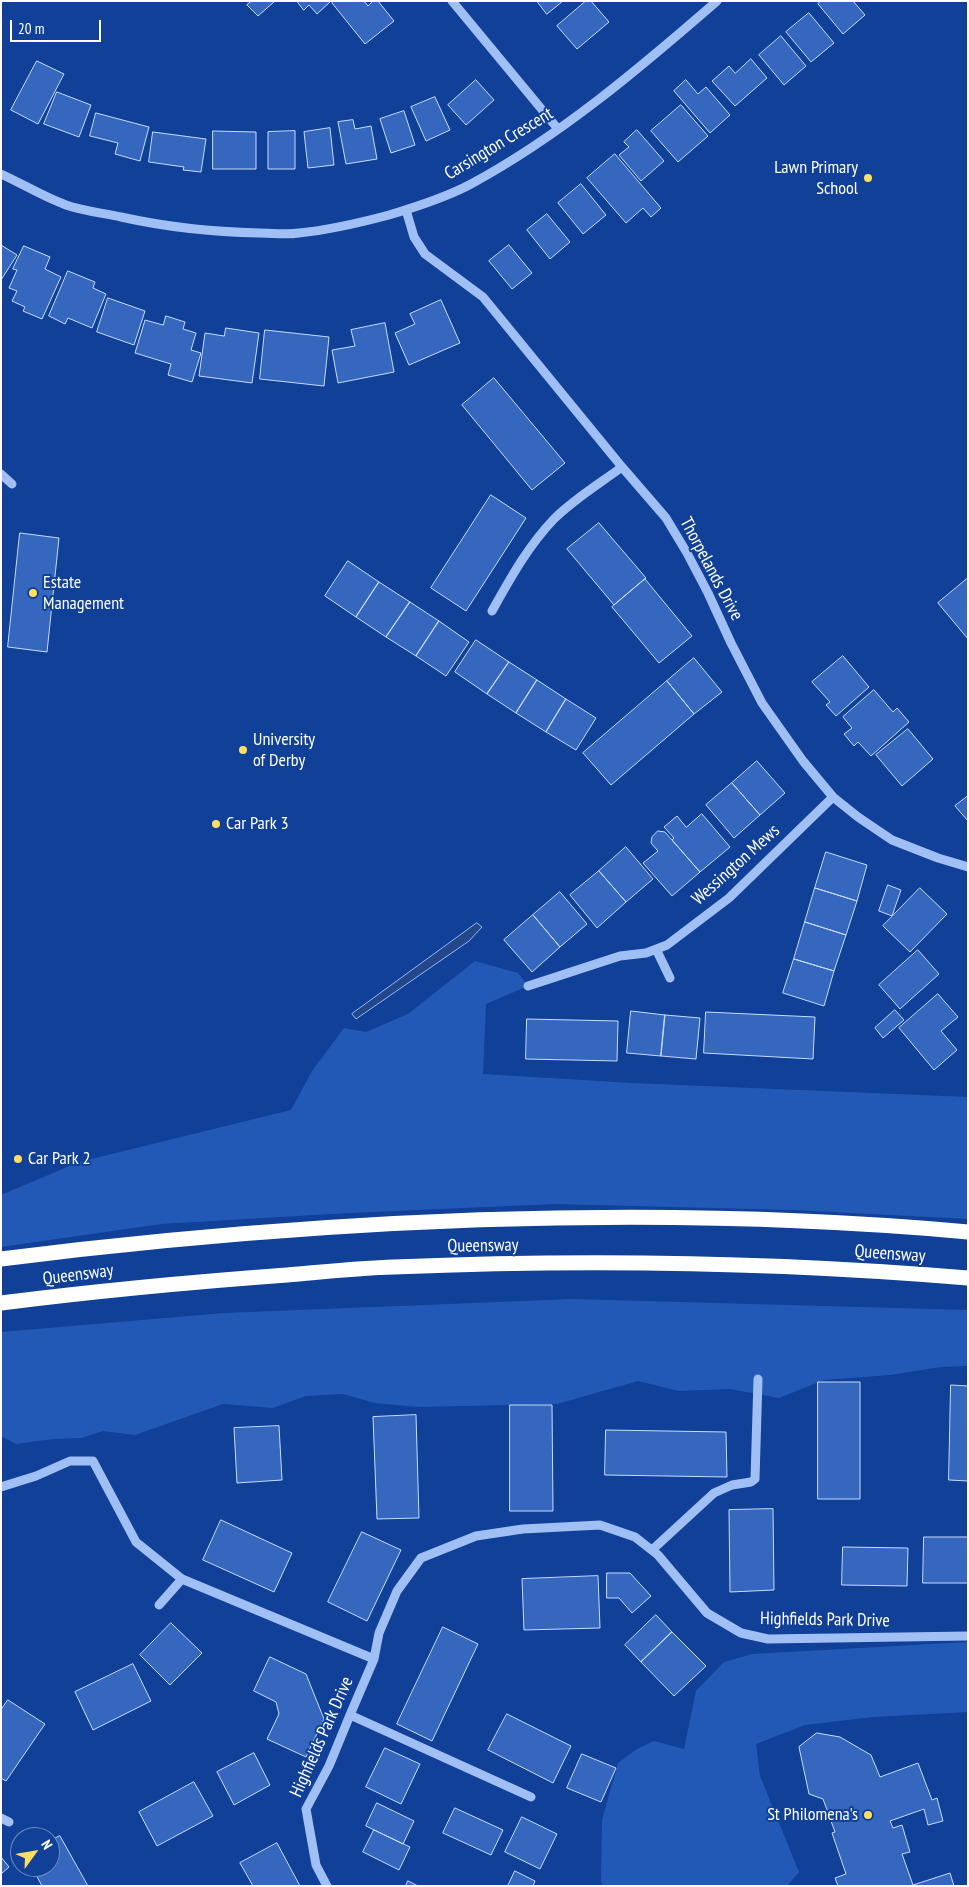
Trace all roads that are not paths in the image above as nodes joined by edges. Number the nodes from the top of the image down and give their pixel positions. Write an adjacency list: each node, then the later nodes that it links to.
1 (452, 1): 3 (street)
2 (717, 1): 3 (street, Carsington Crescent)
3 (558, 129): 5 (street, Carsington Crescent)
4 (1, 174): 5 (street, Carsington Crescent)
5 (406, 210): 6 (street, Thorpelands Drive)
6 (622, 468): 9 (street); 10 (street, Thorpelands Drive)
7 (1, 474): 8 (street)
8 (12, 484)
9 (492, 612)
10 (833, 797): 11 (street, Thorpelands Drive); 12 (street, Wessington Mews)
11 (968, 867)
12 (656, 949): 13 (street); 14 (street, Wessington Mews)
13 (670, 978)
14 (528, 986)
15 (968, 1232): 16 (highway, Queensway)
16 (1, 1258)
17 (968, 1278): 18 (highway, Queensway)
18 (1, 1303)
19 (758, 1379): 21 (street)
20 (1, 1487): 22 (street)
21 (652, 1550): 24 (street, Highfields Park Drive); 25 (street, Highfields Park Drive)
22 (182, 1579): 23 (street); 25 (street)
23 (159, 1605)
24 (968, 1636)
25 (374, 1659): 26 (street, Highfields Park Drive)
26 (350, 1714): 27 (street); 28 (street, Highfields Park Drive)
27 (531, 1797)
28 (327, 1886)

